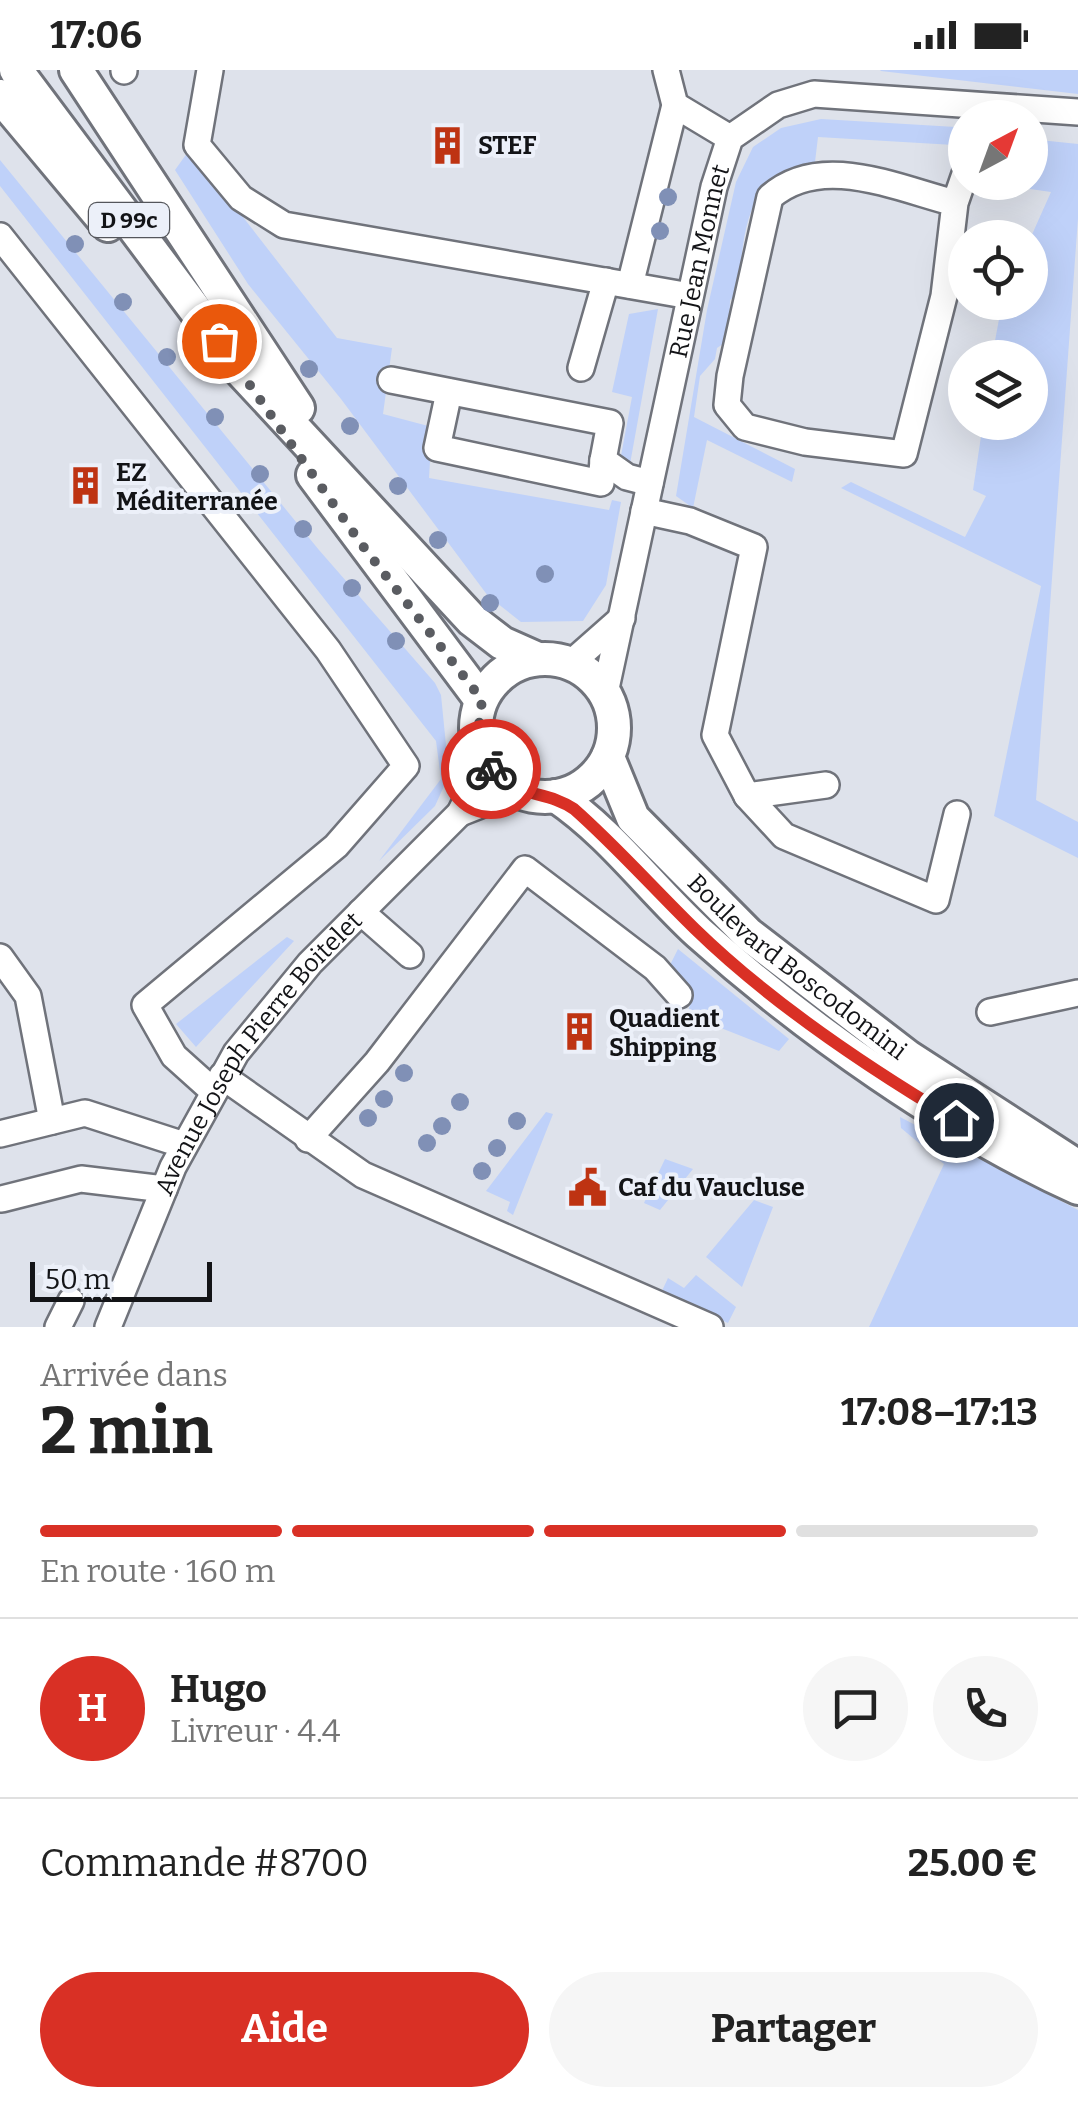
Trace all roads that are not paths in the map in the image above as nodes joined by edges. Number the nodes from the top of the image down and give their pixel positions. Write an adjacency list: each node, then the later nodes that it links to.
1 (16, 70): 18 (main road, D 99c)
2 (76, 70): 21 (main road)
3 (210, 70): 15 (street)
4 (666, 70): 8 (street)
5 (849, 82): 7 (street, Rue Jean Monnet); 11 (street, Rue Jean Monnet)
6 (0, 96): 18 (main road)
7 (948, 104)
8 (675, 105): 11 (street); 15 (street)
9 (1048, 111): 10 (street, Rue Jean Monnet)
10 (1078, 112)
11 (730, 138): 16 (street, Rue Jean Monnet)
12 (956, 200): 13 (street)
13 (955, 204): 13 (street)
14 (0, 236): 44 (street)
15 (618, 283): 16 (street); 17 (street)
16 (690, 296): 23 (street, Rue Jean Monnet)
17 (581, 368)
18 (241, 371): 21 (main road, D 99c); 29 (main road)
19 (391, 380): 20 (street)
20 (449, 392): 22 (street); 22 (street)
21 (316, 454): 26 (main road)
22 (603, 460): 23 (street)
23 (650, 483): 24 (street, Rue Jean Monnet)
24 (644, 511): 25 (street, Rue Jean Monnet); 35 (street)
25 (622, 618): 27 (street); 28 (street, Rue Jean Monnet)
26 (538, 659): 27 (main road); 29 (main road)
27 (571, 663): 28 (main road)
28 (605, 693): 30 (main road)
29 (482, 700): 31 (main road)
30 (608, 757): 34 (main road); 49 (main road, Boulevard Boscodomini)
31 (485, 762): 33 (main road); 36 (street, Avenue Joseph Pierre Boitelet)
32 (826, 785): 35 (street)
33 (516, 791): 34 (main road); 36 (street, Avenue Joseph Pierre Boitelet)
34 (556, 796): 50 (main road, Boulevard Boscodomini)
35 (747, 796): 37 (street)
36 (460, 813): 38 (street, Avenue Joseph Pierre Boitelet)
37 (957, 814)
38 (361, 912): 39 (street); 44 (street, Avenue Joseph Pierre Boitelet)
39 (410, 955)
40 (0, 957): 45 (street)
41 (1078, 994): 43 (street)
42 (679, 995): 47 (street)
43 (990, 1012)
44 (217, 1084): 47 (street); 48 (street, Avenue Joseph Pierre Boitelet)
45 (52, 1121): 46 (street); 48 (street)
46 (0, 1134)
47 (308, 1139): 56 (street)
48 (184, 1144): 51 (street, Avenue Joseph Pierre Boitelet)
49 (1078, 1168)
50 (1078, 1188)
51 (164, 1189): 52 (street); 55 (street, Avenue Joseph Pierre Boitelet)
52 (2, 1199)
53 (71, 1301): 54 (street)
54 (58, 1327)
55 (108, 1327)
56 (710, 1327)

